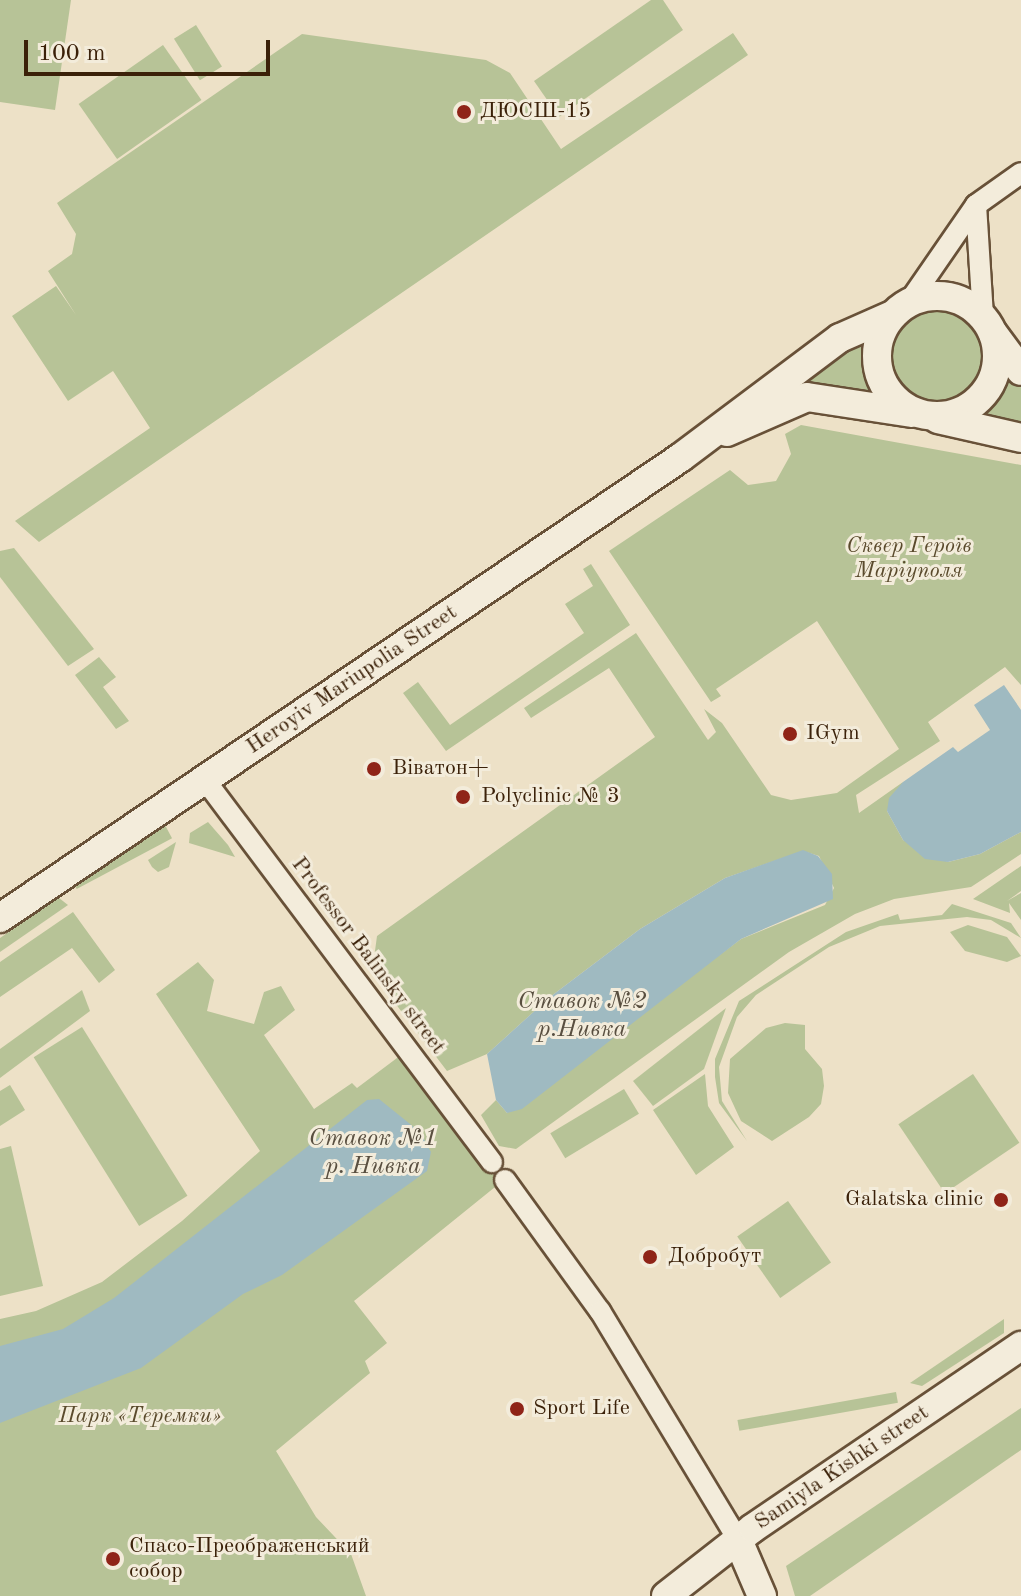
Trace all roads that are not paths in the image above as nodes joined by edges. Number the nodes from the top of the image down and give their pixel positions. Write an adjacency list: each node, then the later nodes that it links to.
1 (1021, 173): 2 (street)
2 (976, 205): 3 (street); 4 (street)
3 (900, 309): 4 (street); 6 (street); 8 (street, Heroyiv Mariupolia Street)
4 (988, 324): 5 (street); 6 (street)
5 (1021, 371)
6 (924, 416): 7 (street, Heroyiv Mariupolia Street); 8 (street, Heroyiv Mariupolia Street)
7 (1021, 438)
8 (704, 441): 9 (street, Heroyiv Mariupolia Street)
9 (205, 780): 10 (street, Heroyiv Mariupolia Street); 11 (street, Professor Balinsky street)
10 (0, 918)
11 (492, 1162)
12 (505, 1180): 14 (street)
13 (1021, 1346): 14 (street, Samiyla Kishki street)
14 (738, 1540): 15 (street, Samiyla Kishki street); 16 (street)
15 (666, 1596)
16 (762, 1596)

